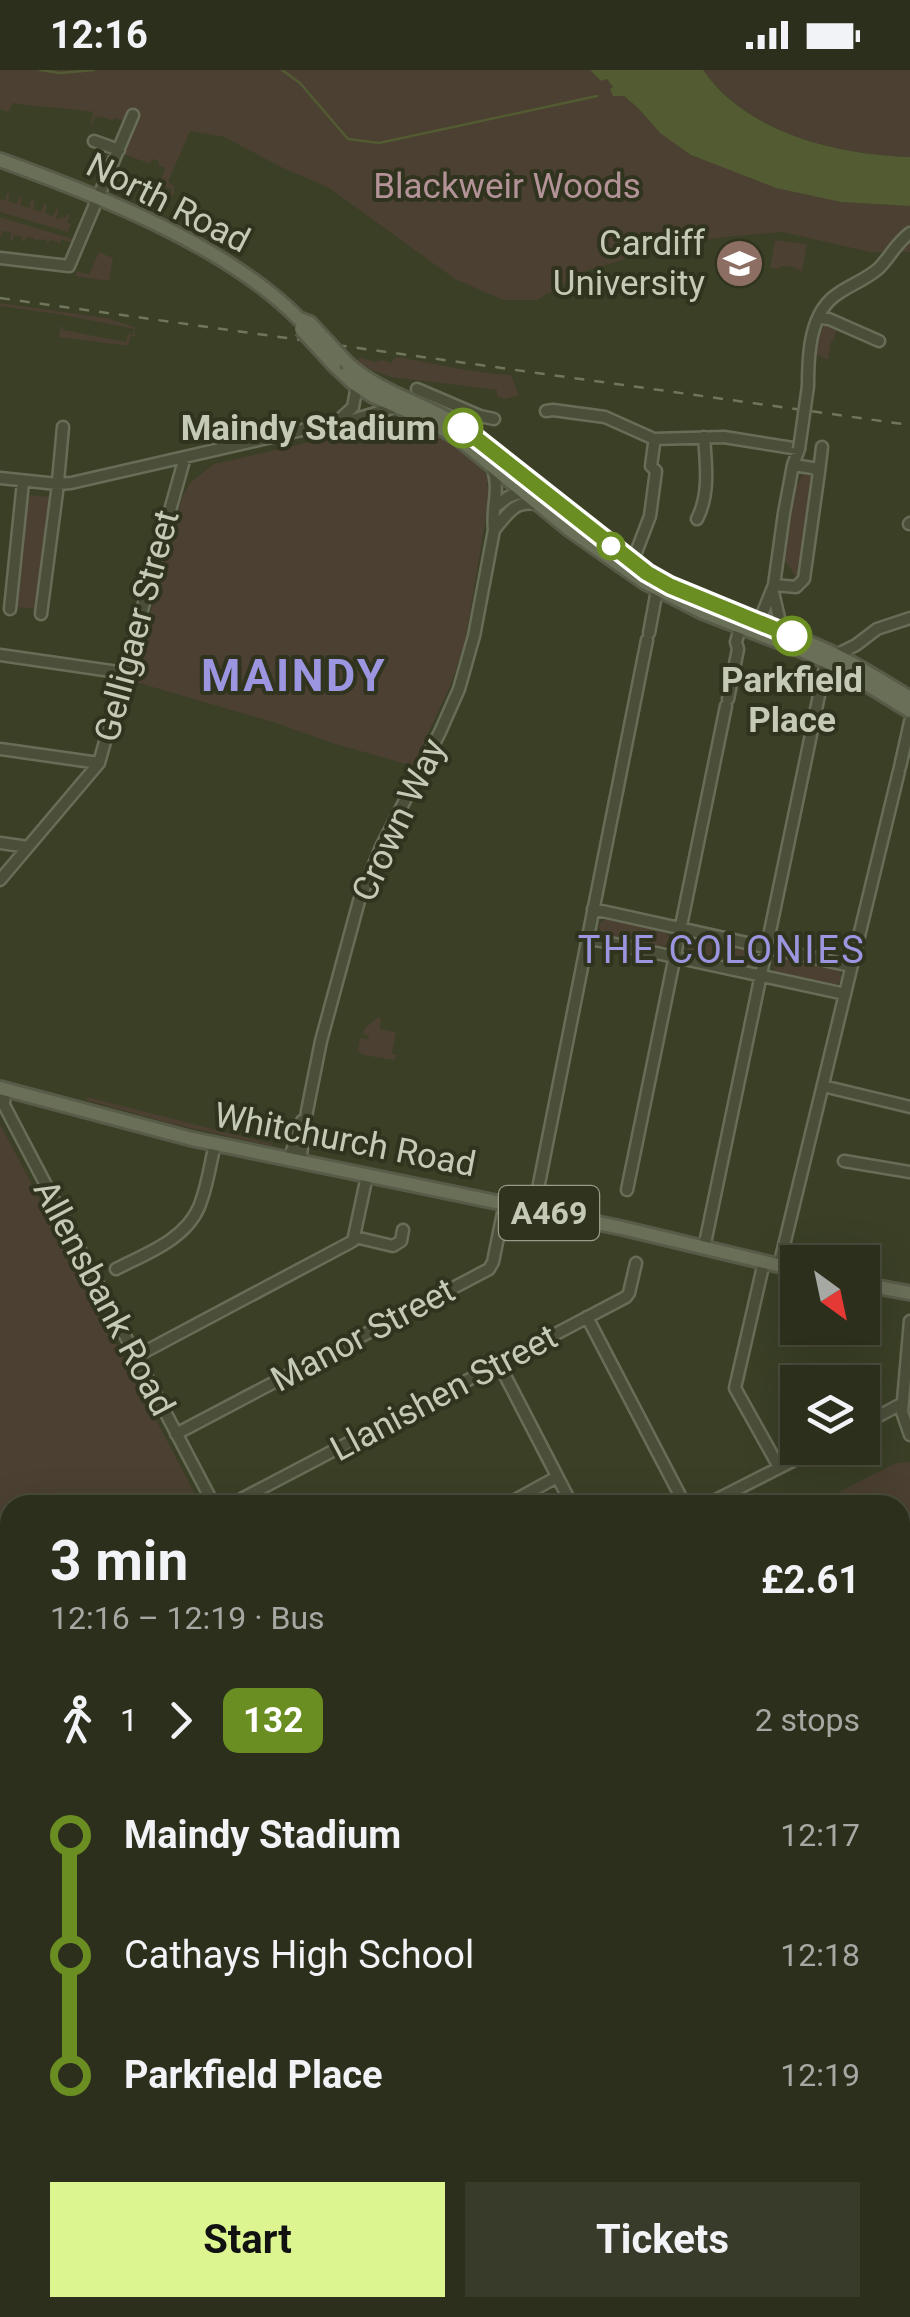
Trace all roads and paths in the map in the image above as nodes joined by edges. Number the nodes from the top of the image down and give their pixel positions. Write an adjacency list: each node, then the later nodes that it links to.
1 (133, 115): 3 (street)
2 (94, 140): 3 (street)
3 (119, 150): 5 (street)
4 (0, 160): 5 (main road, North Road)
5 (98, 199): 7 (street); 10 (main road, North Road, bridge)
6 (910, 233): 8 (street)
7 (0, 258)
8 (820, 318): 9 (street); 22 (street, bridge)
9 (878, 340)
10 (341, 364): 11 (main road, North Road); 14 (main road, North Road)
11 (356, 386): 13 (main road, North Road); 17 (street)
12 (418, 389): 14 (street)
13 (396, 407): 17 (street); 24 (main road, North Road)
14 (443, 408): 16 (street); 31 (main road, North Road)
15 (546, 411): 19 (street)
16 (494, 419)
17 (338, 422): 23 (street)
18 (63, 427): 29 (street)
19 (704, 437): 22 (street); 33 (street)
20 (654, 444): 35 (street)
21 (822, 448): 26 (street)
22 (799, 449): 25 (street)
23 (185, 456): 29 (street); 49 (street, Gelligaer Street)
24 (489, 462): 30 (main road, North Road); 32 (street, Crown Way)
25 (793, 465): 26 (street); 36 (street)
26 (819, 472): 36 (street)
27 (0, 478): 28 (street)
28 (24, 482): 29 (street); 39 (street)
29 (57, 484): 40 (street)
30 (524, 490): 31 (main road, North Road); 32 (street)
31 (541, 498): 34 (street); 35 (main road, North Road); 37 (main road, North Road)
32 (495, 508): 34 (street, Crown Way)
33 (697, 519)
34 (494, 530): 70 (street, Crown Way)
35 (632, 563): 43 (main road, North Road)
36 (774, 588): 38 (street); 43 (street)
37 (657, 590): 42 (main road, North Road); 58 (street)
38 (775, 605): 43 (street); 44 (street)
39 (10, 609)
40 (41, 614)
41 (910, 618): 45 (street)
42 (740, 628): 43 (main road, North Road); 59 (street)
43 (761, 629): 44 (main road, North Road); 47 (main road, North Road)
44 (782, 632): 47 (main road, North Road)
45 (856, 645): 47 (street); 48 (street)
46 (0, 655): 49 (street)
47 (831, 658): 48 (main road, North Road); 51 (main road, North Road); 61 (street)
48 (854, 664): 50 (main road, North Road)
49 (125, 673): 54 (street, Gelligaer Street)
50 (910, 698)
51 (910, 711)
52 (910, 722): 63 (street)
53 (0, 749): 54 (street)
54 (99, 763): 56 (street, Gelligaer Street)
55 (0, 843): 56 (street)
56 (28, 847): 57 (street, Gelligaer Street)
57 (0, 880)
58 (593, 910): 59 (street); 60 (street)
59 (681, 928): 61 (street); 62 (street)
60 (588, 938): 62 (street); 76 (street)
61 (767, 947): 63 (street); 64 (street)
62 (675, 957): 64 (street); 74 (street)
63 (852, 966): 65 (street)
64 (761, 976): 65 (street); 80 (street)
65 (844, 994): 66 (street)
66 (823, 1086): 68 (street); 79 (street)
67 (3, 1088): 69 (main road, Whitchurch Road / A469); 89 (street, Allensbank Road)
68 (910, 1107)
69 (214, 1144): 70 (main road, Whitchurch Road / A469); 84 (street)
70 (294, 1161): 73 (main road, Whitchurch Road / A469)
71 (844, 1161): 72 (street)
72 (910, 1172)
73 (368, 1176): 75 (main road, Whitchurch Road / A469); 78 (street)
74 (627, 1190)
75 (505, 1203): 76 (main road, Whitchurch Road / A469); 93 (street, Manor Street)
76 (534, 1209): 80 (main road, Whitchurch Road / A469)
77 (404, 1230): 78 (street)
78 (355, 1237): 89 (street)
79 (785, 1245)
80 (704, 1248): 81 (main road, Whitchurch Road / A469)
81 (764, 1262): 83 (main road, Whitchurch Road / A469); 96 (street)
82 (636, 1263): 87 (street, Llanishen Street)
83 (780, 1266)
84 (116, 1269)
85 (880, 1287): 86 (main road)
86 (910, 1292)
87 (587, 1318): 90 (street, Llanishen Street); 102 (street)
88 (910, 1321): 91 (street)
89 (135, 1357): 93 (street, Allensbank Road)
90 (499, 1364): 97 (street); 99 (street, Llanishen Street)
91 (903, 1403): 92 (street); 94 (street)
92 (880, 1415)
93 (176, 1434): 98 (street, Allensbank Road)
94 (910, 1435)
95 (785, 1465): 96 (street)
96 (779, 1468): 103 (street)
97 (557, 1477): 100 (street); 101 (street)
98 (209, 1495)
99 (249, 1495)
100 (524, 1495)
101 (567, 1495)
102 (681, 1495)
103 (726, 1495)

